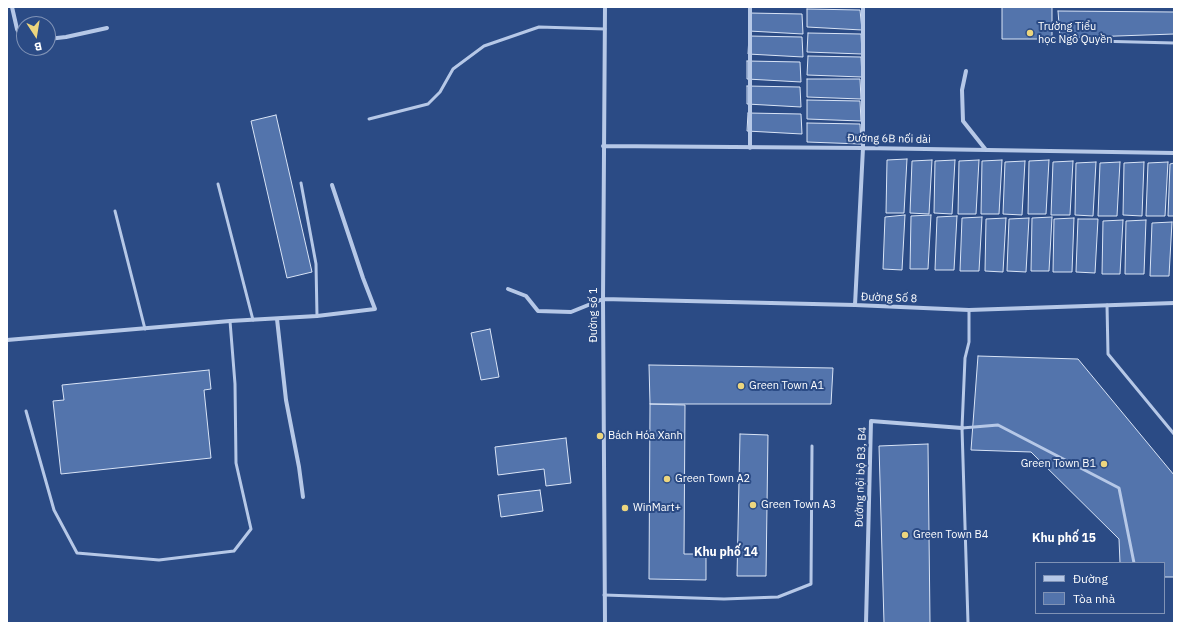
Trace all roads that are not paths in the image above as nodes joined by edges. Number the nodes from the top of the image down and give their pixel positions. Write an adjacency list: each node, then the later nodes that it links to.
1 (12, 7): 5 (street)
2 (604, 7): 7 (street, Đường số 1)
3 (750, 7): 14 (street)
4 (863, 7): 15 (street)
5 (16, 25)
6 (106, 28): 8 (street)
7 (605, 29): 12 (lane); 13 (street, Đường số 1)
8 (56, 38)
9 (1095, 41): 10 (lane)
10 (1174, 43)
11 (966, 71): 16 (street)
12 (369, 119)
13 (603, 146): 14 (street, Đường 6B nối dài); 23 (street, Đường số 1)
14 (750, 148): 15 (street, Đường 6B nối dài)
15 (862, 148): 16 (street, Đường 6B nối dài); 25 (street)
16 (986, 150): 17 (street, Đường 6B nối dài)
17 (1174, 152)
18 (301, 183): 28 (lane)
19 (218, 184): 30 (lane)
20 (332, 185): 28 (street)
21 (115, 211): 32 (lane)
22 (508, 289): 23 (street)
23 (603, 299): 25 (street, Đường Số 8); 40 (street, Đường số 1)
24 (1174, 303): 26 (street, Đường Số 8)
25 (855, 305): 27 (street, Đường Số 8)
26 (1107, 305): 27 (street, Đường Số 8); 36 (lane)
27 (969, 310): 35 (lane)
28 (317, 316): 29 (street)
29 (277, 318): 30 (street); 38 (street)
30 (253, 320): 31 (street)
31 (230, 321): 32 (street); 34 (lane)
32 (144, 329): 33 (street)
33 (7, 340)
34 (26, 411)
35 (962, 428): 39 (lane); 42 (street, Đường nội bộ B3, B4); 43 (lane)
36 (1174, 434)
37 (812, 446): 40 (lane)
38 (303, 497)
39 (1134, 562)
40 (604, 594): 41 (street, Đường số 1)
41 (605, 623)
42 (866, 623)
43 (968, 623)

